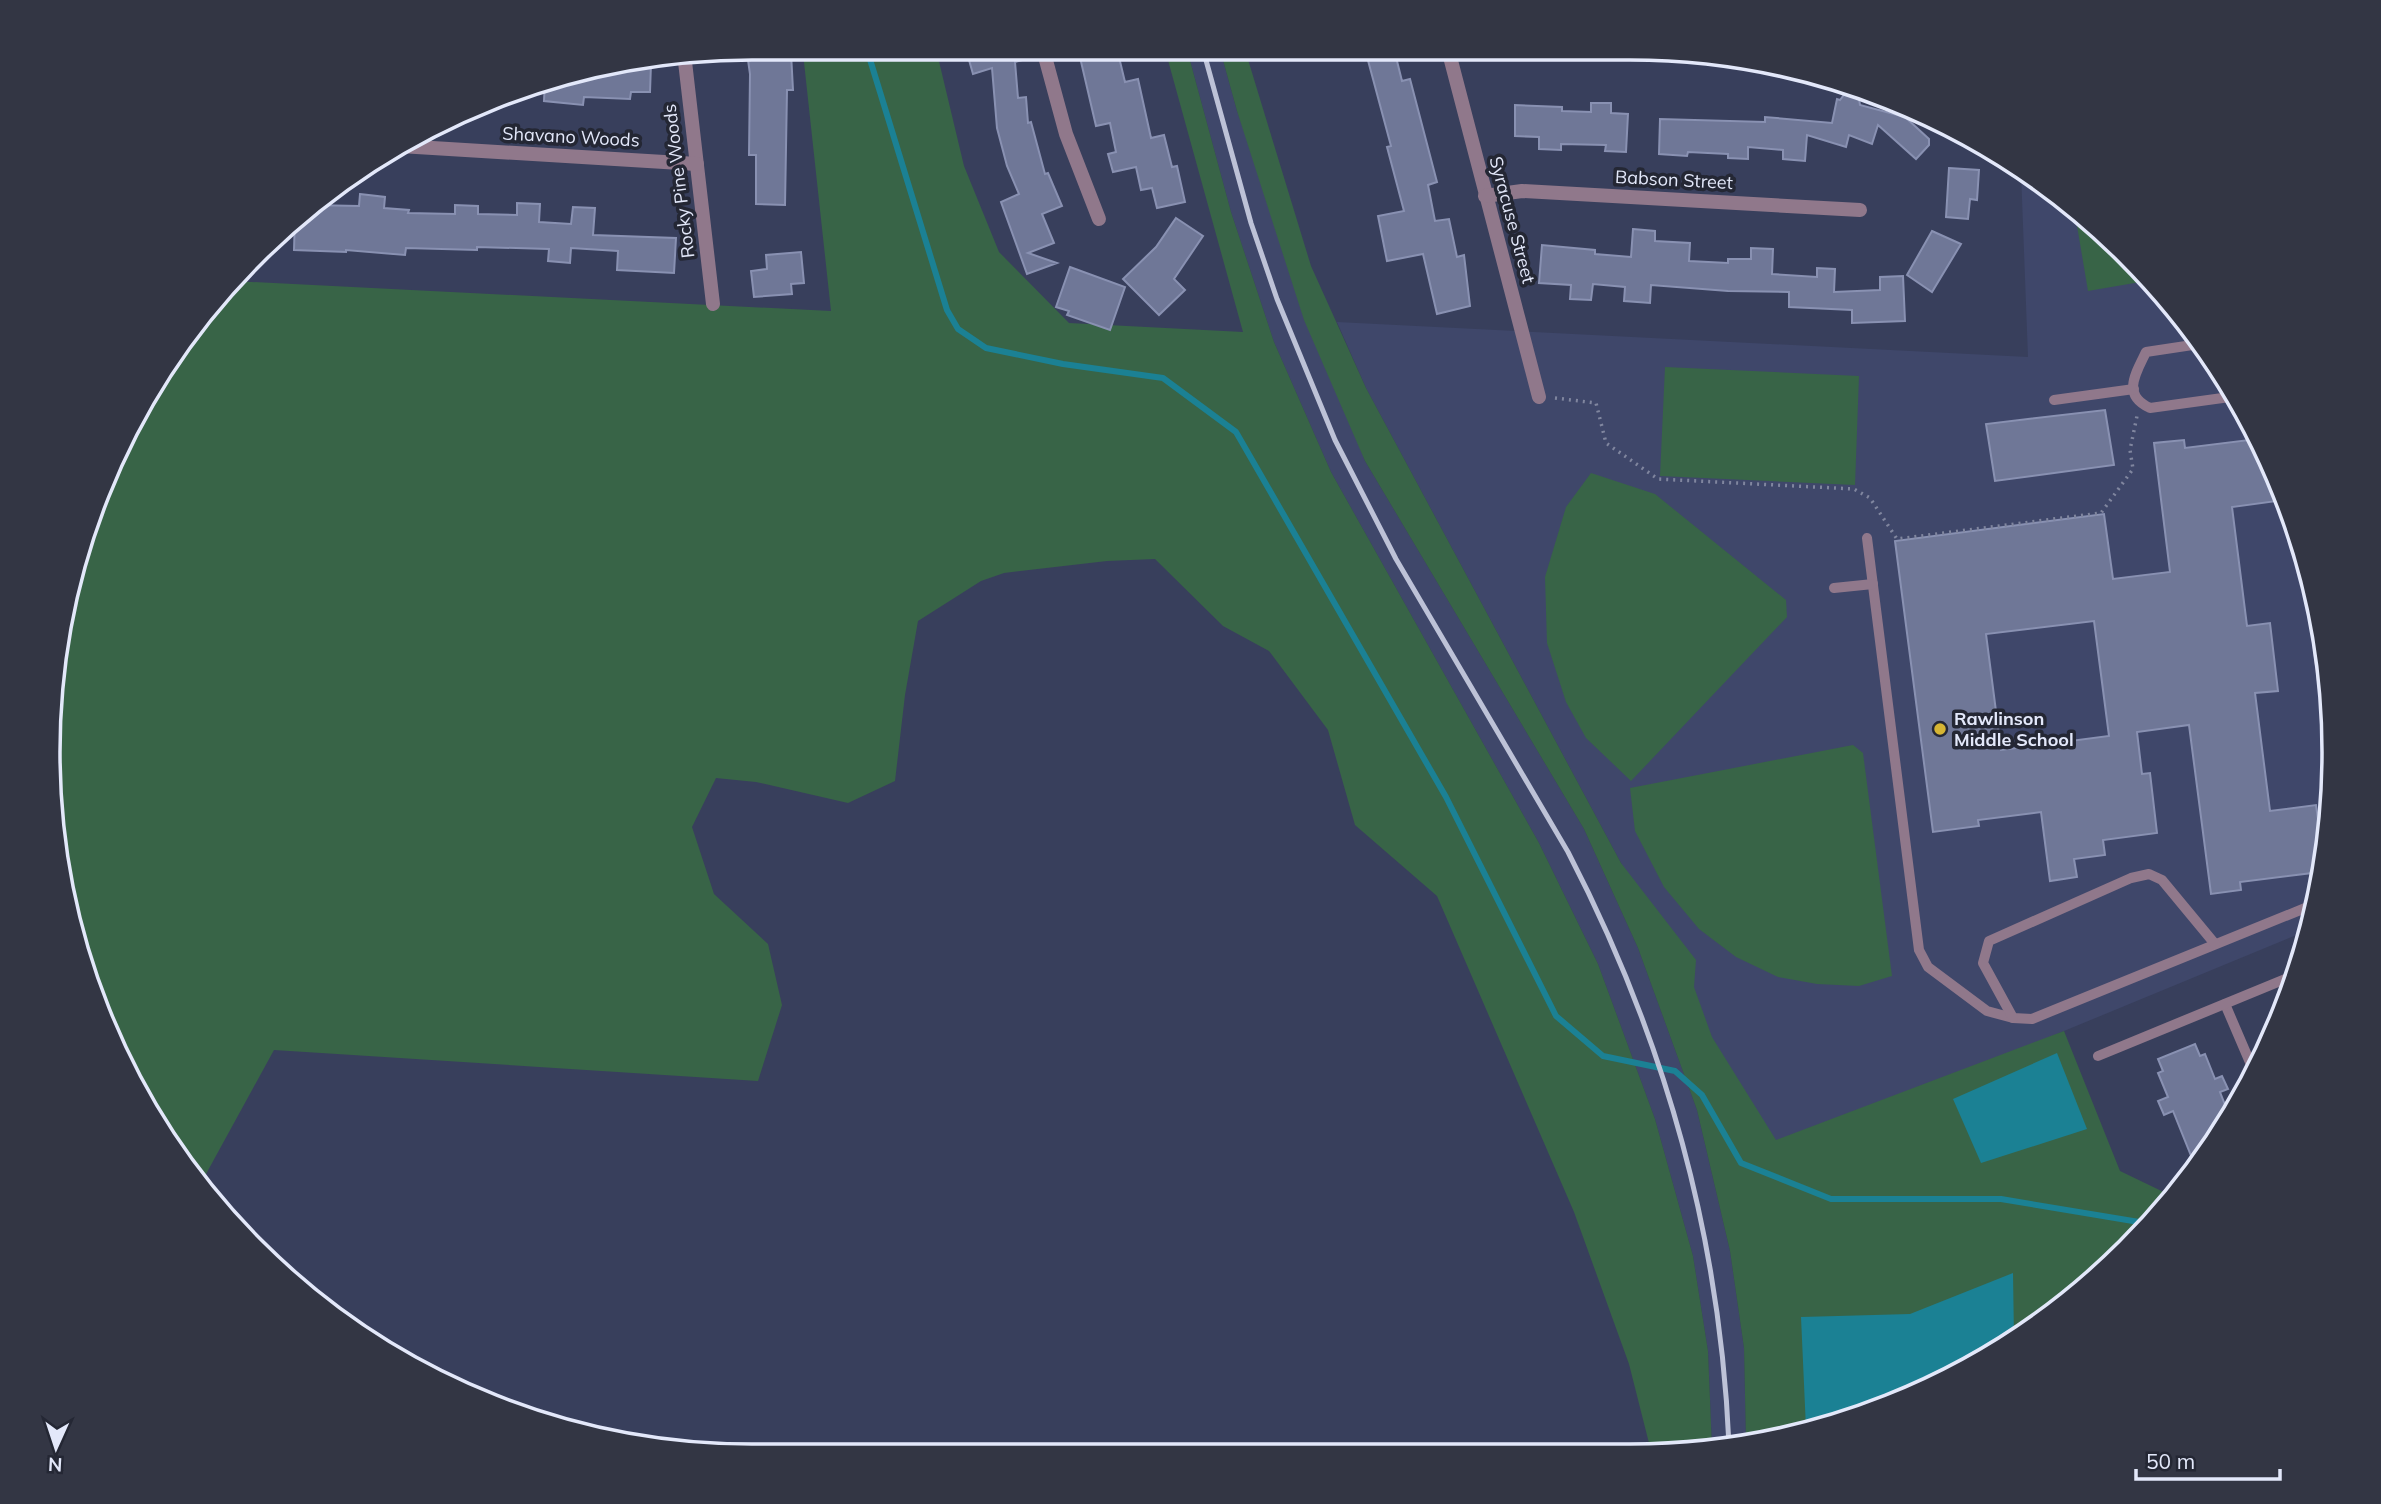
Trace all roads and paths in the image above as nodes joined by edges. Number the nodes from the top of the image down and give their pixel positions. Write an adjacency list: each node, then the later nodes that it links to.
1 (1046, 60): 8 (street)
2 (1451, 60): 6 (street, Syracuse Street)
3 (685, 63): 5 (street, Rocky Pine Woods)
4 (416, 147): 5 (street, Shavano Woods)
5 (697, 164): 9 (street, Rocky Pine Woods)
6 (1485, 196): 7 (street, Babson Street); 12 (street, Syracuse Street)
7 (1860, 210)
8 (1099, 219)
9 (713, 304)
10 (2189, 345): 11 (lane)
11 (2134, 390): 14 (lane); 15 (lane)
12 (1539, 397): 15 (path)
13 (2224, 398): 15 (lane)
14 (2054, 400)
15 (2140, 404)
16 (1867, 538): 17 (lane)
17 (1873, 584): 18 (lane); 23 (lane)
18 (1834, 588)
19 (2303, 909): 20 (lane)
20 (2216, 944): 23 (lane); 23 (lane)
21 (2283, 980): 22 (lane)
22 (2225, 1003): 24 (lane); 25 (lane)
23 (2012, 1018)
24 (2098, 1056)
25 (2249, 1060)

